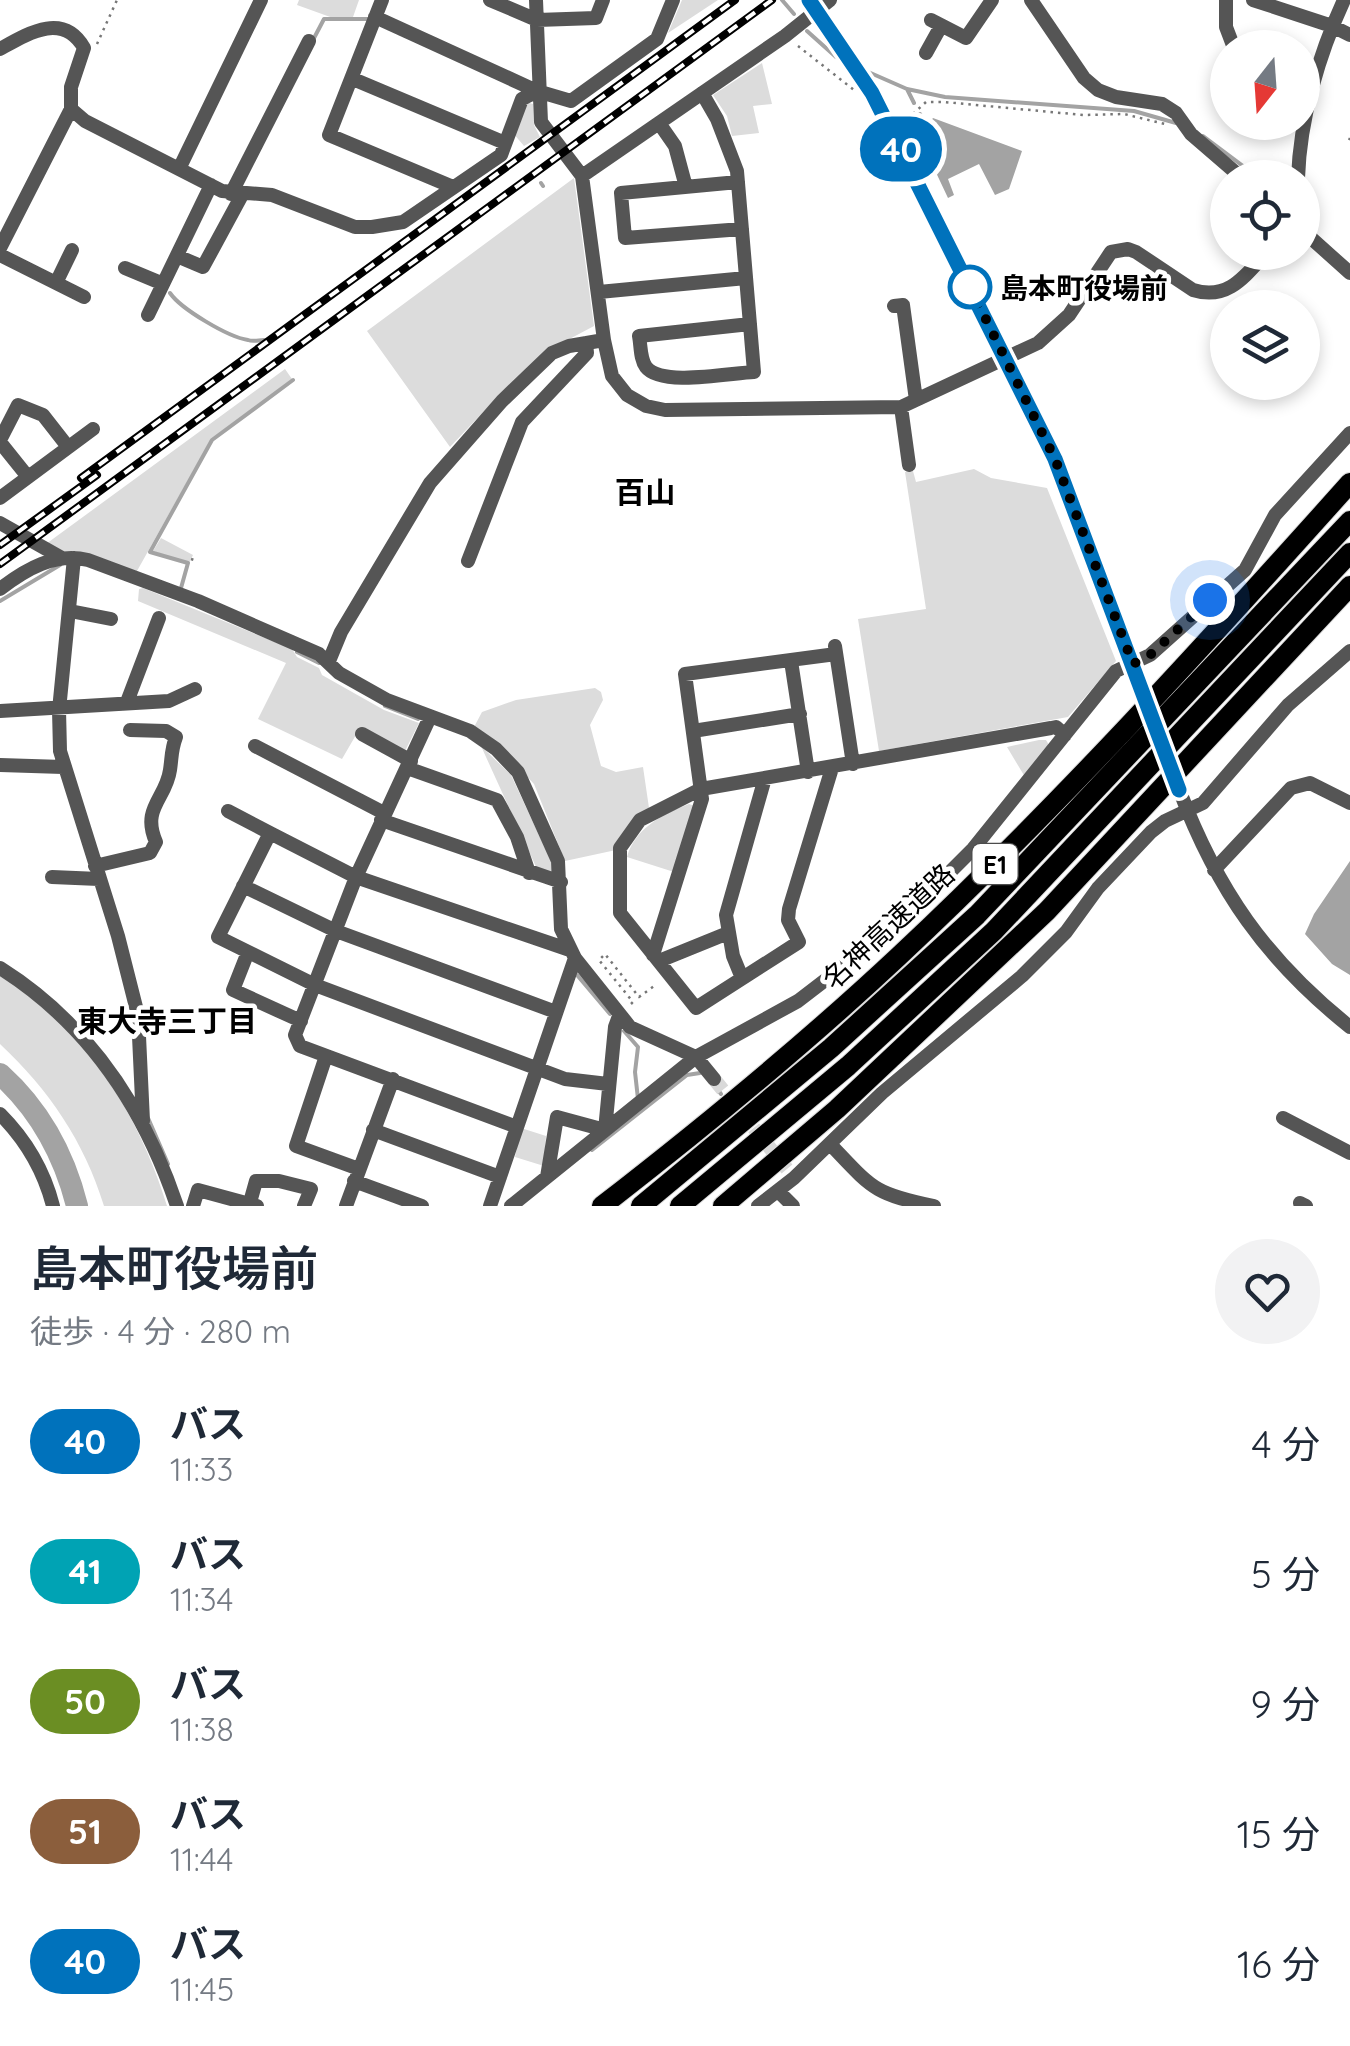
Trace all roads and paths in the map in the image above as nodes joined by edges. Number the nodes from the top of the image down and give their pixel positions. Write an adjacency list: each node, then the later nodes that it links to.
1 (117, 0): 22 (path)
2 (261, 0): 30 (street)
3 (382, 0): 15 (street)
4 (490, 0): 16 (street)
5 (536, 0): 16 (street)
6 (603, 0): 16 (street)
7 (673, 0): 28 (street)
8 (809, 0): 63 (street, bridge)
9 (830, 0): 20 (street)
10 (992, 0): 24 (street)
11 (1031, 0): 35 (street)
12 (1226, 0): 18 (street)
13 (1252, 0): 17 (street)
14 (1344, 0): 17 (street)
15 (375, 18): 26 (street); 28 (street)
16 (536, 20): 28 (street)
17 (1332, 26): 19 (street); 25 (street)
18 (1227, 30)
19 (1350, 35)
20 (784, 36): 27 (path); 29 (street)
21 (309, 41): 44 (street)
22 (84, 48): 23 (street); 32 (street)
23 (0, 49)
24 (926, 53)
25 (1320, 60)
26 (353, 79): 36 (street); 42 (street)
27 (853, 88)
28 (538, 91): 36 (street); 39 (street)
29 (702, 93): 33 (street); 40 (street)
30 (212, 101): 31 (street); 38 (street)
31 (226, 108)
32 (71, 109): 38 (street); 48 (street)
33 (658, 123): 39 (street); 43 (street)
34 (901, 125): 35 (path)
35 (1187, 128): 37 (street)
36 (505, 143): 42 (street)
37 (1222, 160)
38 (179, 169): 41 (street)
39 (582, 176): 56 (street)
40 (738, 182): 43 (street); 45 (street)
41 (211, 185): 44 (street); 49 (street)
42 (452, 187): 44 (street)
43 (686, 187): 45 (street)
44 (237, 194): 49 (street)
45 (742, 229): 53 (street)
46 (1320, 246): 52 (street)
47 (72, 250): 54 (street)
48 (0, 252): 54 (street)
49 (177, 256): 55 (street)
50 (125, 268): 55 (street)
51 (1250, 270): 63 (street)
52 (1350, 273)
53 (746, 278): 56 (street); 60 (street)
54 (56, 283): 57 (street)
55 (161, 283): 59 (street)
56 (599, 292): 61 (street)
57 (84, 298)
58 (903, 304): 64 (street)
59 (148, 315)
60 (750, 324): 60 (street)
61 (604, 340): 62 (street); 65 (street)
62 (586, 342): 78 (street); 85 (street)
63 (1006, 358): 64 (street); 87 (street)
64 (916, 400): 65 (street)
65 (901, 407): 70 (street)
66 (93, 429): 69 (street)
67 (1350, 433): 87 (street)
68 (0, 441): 69 (street); 71 (street)
69 (68, 447): 71 (street)
70 (909, 465)
71 (28, 477): 73 (street)
72 (1350, 483): 161 (highway, 名神高速道路 / E1)
73 (0, 498)
74 (1350, 521): 162 (highway, 名神高速道路 / E1)
75 (0, 522): 77 (street)
76 (1350, 553): 163 (highway, E1)
77 (68, 558): 80 (street); 81 (street); 85 (street)
78 (468, 561)
79 (1350, 586): 164 (highway, E1)
80 (0, 589)
81 (70, 611): 83 (street); 91 (street)
82 (159, 618): 90 (street)
83 (111, 619)
84 (1350, 651): 111 (street)
85 (329, 661): 94 (street)
86 (791, 661): 93 (street); 96 (street); 101 (street)
87 (1133, 664): 89 (street); 98 (street)
88 (195, 689): 90 (street)
89 (1144, 695)
90 (127, 702): 91 (street)
91 (59, 710): 92 (street); 103 (street)
92 (0, 711)
93 (800, 714): 96 (street); 105 (street)
94 (430, 716): 100 (street); 119 (street)
95 (130, 730): 115 (street)
96 (693, 731): 107 (street)
97 (362, 734): 100 (street)
98 (1065, 735): 101 (street); 135 (street)
99 (255, 746): 112 (street)
100 (409, 764): 112 (street); 116 (street)
101 (854, 764): 104 (street)
102 (0, 765): 103 (street)
103 (63, 767): 115 (street)
104 (832, 768): 105 (street); 128 (street)
105 (808, 772): 106 (street)
106 (765, 778): 107 (street); 122 (street)
107 (701, 789): 125 (street); 125 (street)
108 (1179, 790): 111 (street)
109 (1350, 802): 114 (street)
110 (228, 812): 113 (street)
111 (1188, 812): 114 (street); 146 (street)
112 (382, 817): 116 (street); 118 (street)
113 (270, 833): 118 (street); 120 (street)
114 (1214, 870): 133 (street)
115 (97, 872): 117 (street); 142 (street)
116 (529, 874): 119 (street)
117 (52, 877)
118 (356, 877): 121 (street); 124 (street)
119 (561, 882): 124 (street)
120 (243, 886): 121 (street); 123 (street)
121 (336, 931): 129 (street); 130 (street)
122 (728, 934): 125 (street); 128 (street)
123 (248, 952): 129 (street); 132 (street)
124 (575, 958): 127 (path); 130 (street); 131 (street)
125 (656, 958): 127 (street)
126 (0, 968): 142 (street)
127 (670, 975): 128 (street)
128 (742, 978)
129 (314, 986): 132 (street); 136 (street)
130 (556, 1012): 136 (street)
131 (619, 1016): 135 (street); 139 (street)
132 (301, 1021): 134 (street)
133 (1350, 1027)
134 (326, 1056): 138 (street); 148 (street)
135 (696, 1057): 137 (street); 145 (street)
136 (537, 1069): 139 (street); 143 (street)
137 (714, 1078)
138 (393, 1080): 143 (street); 144 (street)
139 (608, 1084): 145 (street)
140 (0, 1114): 153 (street)
141 (1283, 1118): 147 (street)
142 (143, 1121): 154 (street)
143 (516, 1128): 149 (street)
144 (373, 1130): 148 (street); 149 (street)
145 (605, 1130): 150 (street); 150 (street)
146 (830, 1144): 151 (street); 167 (street)
147 (1350, 1153)
148 (356, 1175): 157 (street); 158 (street)
149 (500, 1176): 159 (street)
150 (547, 1177): 160 (street)
151 (778, 1191): 165 (street); 166 (street)
152 (252, 1205): 155 (street); 156 (street)
153 (53, 1206)
154 (177, 1206)
155 (193, 1206)
156 (304, 1206)
157 (346, 1206)
158 (422, 1206)
159 (490, 1206)
160 (510, 1206)
161 (602, 1206)
162 (641, 1206)
163 (680, 1206)
164 (724, 1206)
165 (758, 1206)
166 (793, 1206)
167 (934, 1206)

